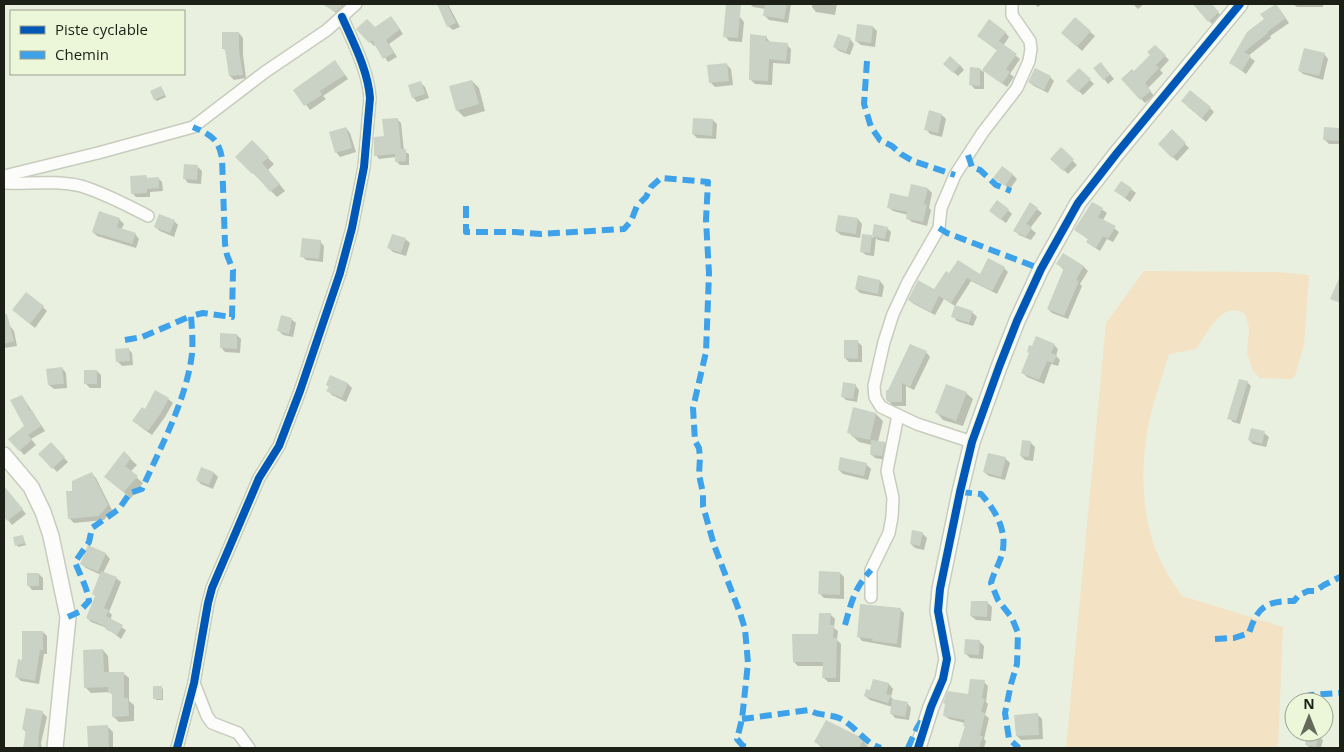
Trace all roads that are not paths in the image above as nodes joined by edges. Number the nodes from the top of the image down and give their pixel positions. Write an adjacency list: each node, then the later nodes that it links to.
1 (356, 4): 4 (street)
2 (1012, 4): 8 (street)
3 (1240, 4): 9 (street)
4 (342, 17): 5 (street); 12 (street)
5 (4, 176)
6 (4, 183): 7 (street)
7 (148, 216)
8 (898, 415): 9 (street); 11 (street)
9 (972, 442): 16 (street)
10 (4, 455): 13 (street)
11 (871, 596)
12 (194, 683): 14 (street); 15 (street)
13 (55, 748)
14 (177, 748)
15 (249, 748)
16 (918, 748)

